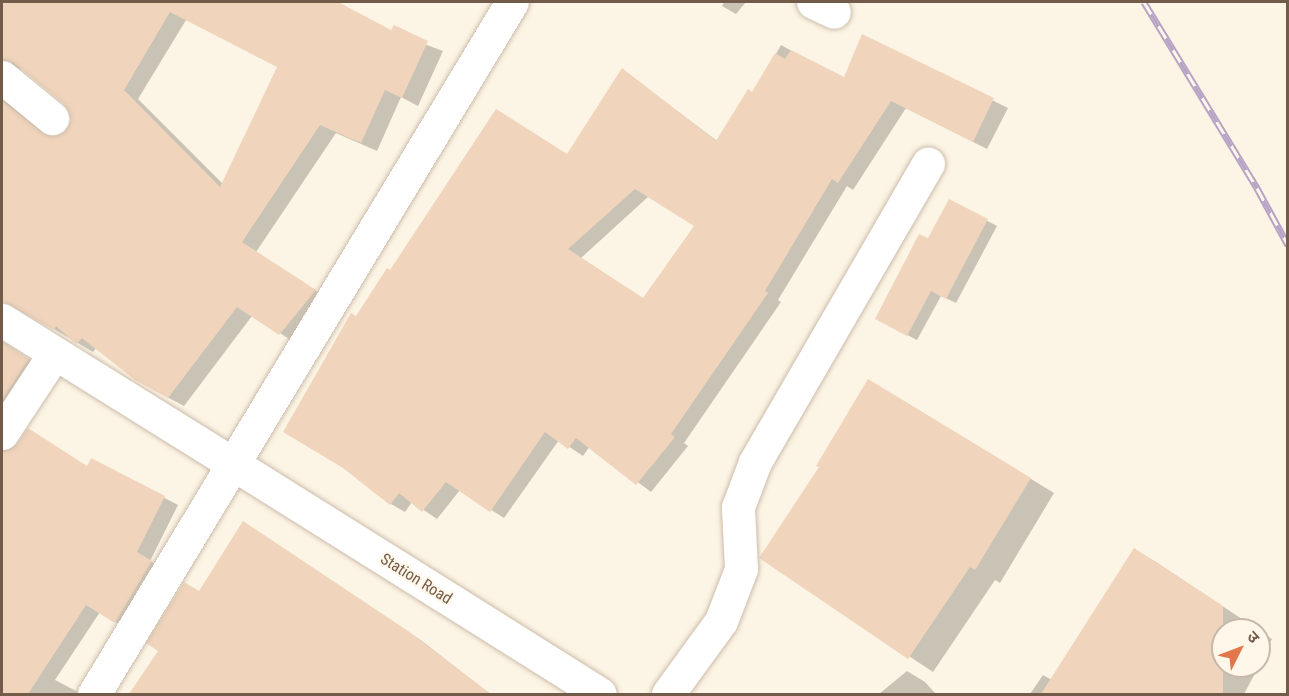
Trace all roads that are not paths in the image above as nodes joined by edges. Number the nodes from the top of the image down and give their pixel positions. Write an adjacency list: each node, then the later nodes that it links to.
1 (512, 2): 8 (street)
2 (2, 77): 3 (street)
3 (52, 118)
4 (928, 164): 11 (street)
5 (2, 320): 6 (street, Station Road)
6 (54, 354): 7 (street); 8 (street, Station Road)
7 (2, 433)
8 (232, 463): 9 (street); 10 (street, Station Road)
9 (94, 694)
10 (600, 694)
11 (668, 694)

